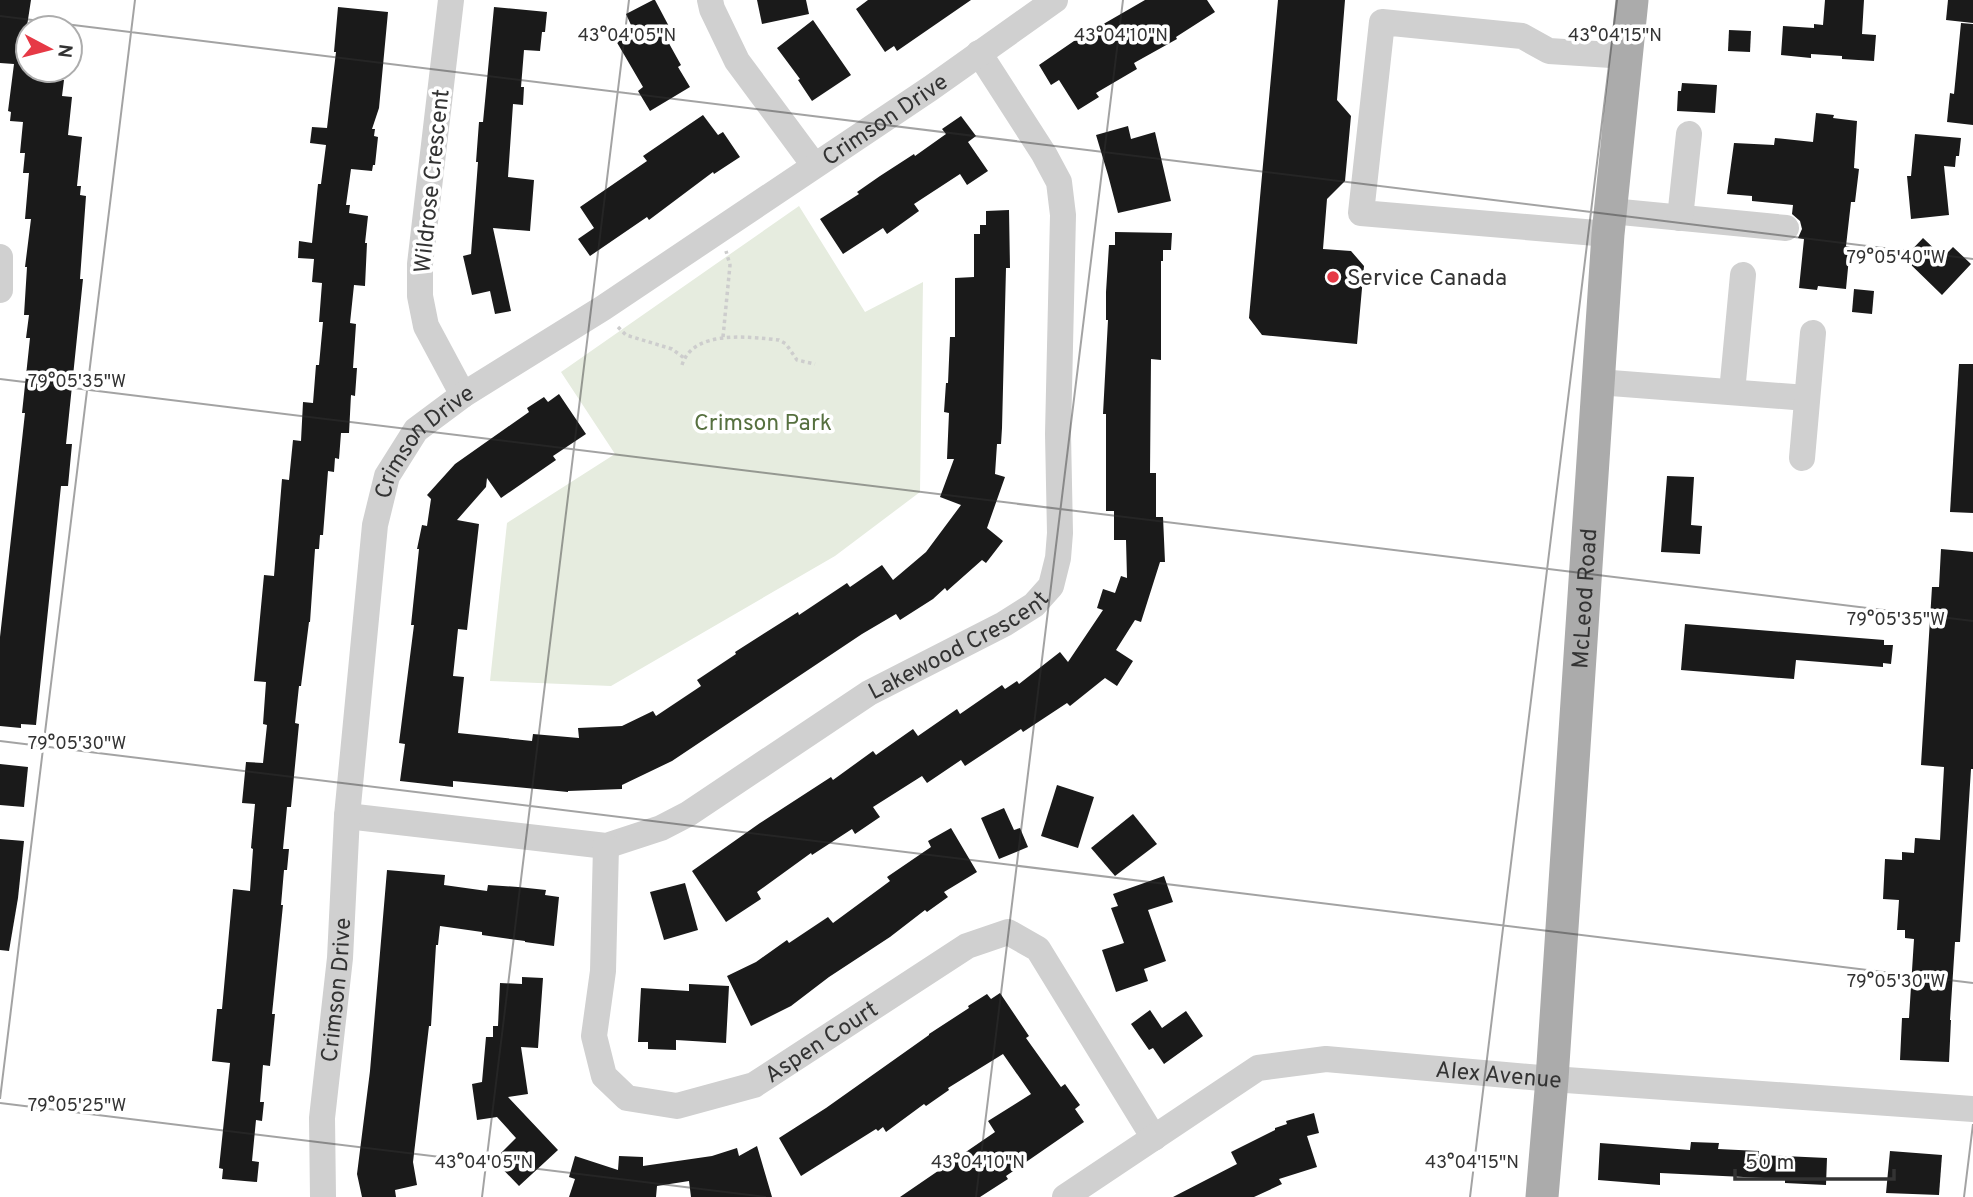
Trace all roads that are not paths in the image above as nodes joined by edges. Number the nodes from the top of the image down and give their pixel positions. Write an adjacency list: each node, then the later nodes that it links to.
1 (451, 0): 18 (street, Wildrose Crescent)
2 (710, 0): 8 (street)
3 (1055, 0): 5 (street, Crimson Drive)
4 (1632, 0): 6 (main road, McLeod Road)
5 (979, 53): 8 (street, Crimson Drive); 22 (street, Lakewood Crescent)
6 (1627, 56): 10 (main road, McLeod Road); 10 (street)
7 (1689, 134): 9 (street)
8 (814, 165): 18 (street, Crimson Drive)
9 (1681, 218): 10 (street); 11 (street)
10 (1610, 223): 16 (main road, McLeod Road)
11 (1786, 228)
12 (0, 257): 14 (street)
13 (1743, 275): 17 (street)
14 (0, 290)
15 (1813, 333): 19 (street)
16 (1598, 382): 17 (street); 23 (main road, McLeod Road)
17 (1732, 392): 19 (street)
18 (463, 395): 21 (street, Crimson Drive)
19 (1807, 398): 20 (street)
20 (1802, 458)
21 (348, 816): 22 (street, Lakewood Crescent); 26 (street, Crimson Drive)
22 (606, 846): 25 (street, Aspen Court)
23 (1552, 1079): 24 (street, Alex Avenue); 25 (street, Alex Avenue); 28 (main road, McLeod Road)
24 (1973, 1109)
25 (1154, 1138): 27 (street, Alex Avenue)
26 (323, 1197)
27 (1065, 1197)
28 (1542, 1197)

